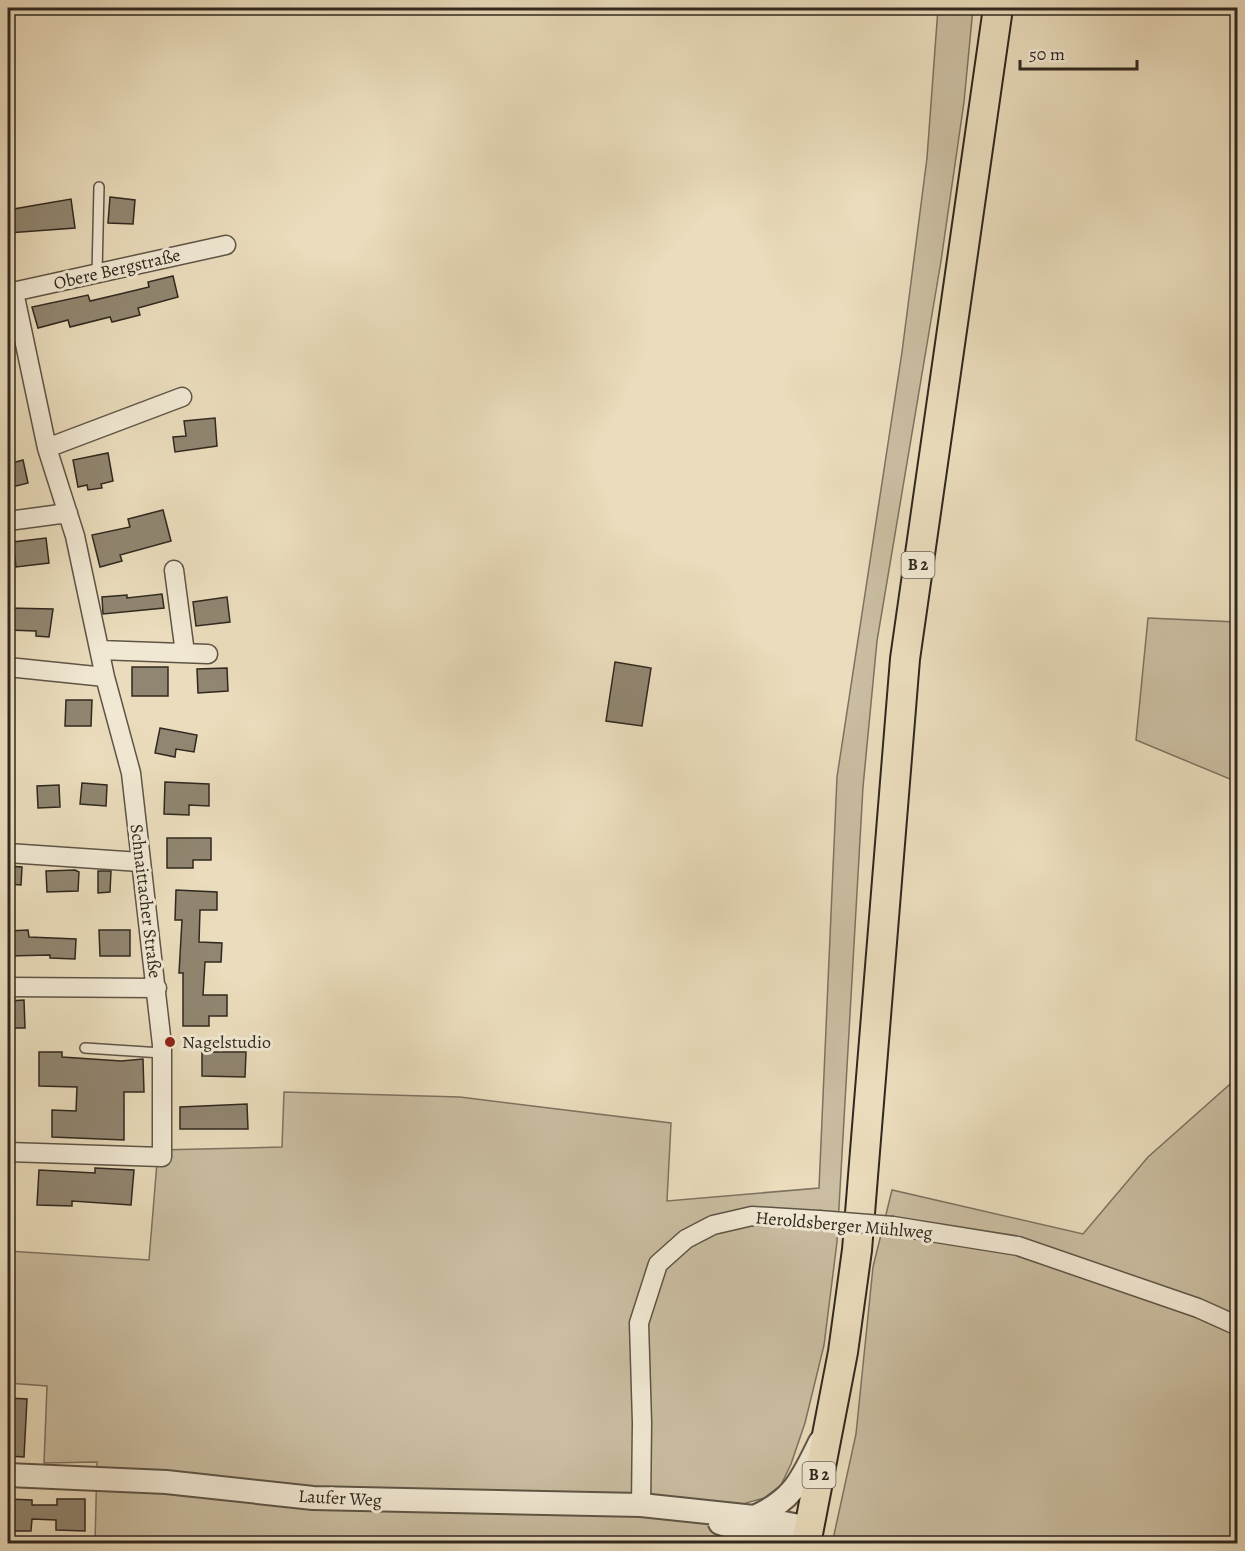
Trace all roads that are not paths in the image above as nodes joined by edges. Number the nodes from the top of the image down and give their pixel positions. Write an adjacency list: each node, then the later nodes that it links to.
1 (998, 8): 24 (main road, B 2)
2 (99, 187): 4 (lane)
3 (226, 245): 4 (street, Obere Bergstraße)
4 (97, 274): 5 (street, Obere Bergstraße)
5 (10, 293): 7 (street, Schnaittacher Straße)
6 (182, 397): 7 (street)
7 (47, 448): 8 (street, Schnaittacher Straße)
8 (68, 513): 9 (street); 11 (street, Schnaittacher Straße)
9 (8, 521)
10 (174, 570): 12 (street)
11 (100, 650): 12 (street); 15 (street, Schnaittacher Straße)
12 (185, 653): 13 (street)
13 (208, 654)
14 (8, 667): 15 (street)
15 (105, 677): 17 (street, Schnaittacher Straße)
16 (8, 853): 17 (street)
17 (140, 862): 19 (street, Schnaittacher Straße)
18 (8, 987): 19 (street)
19 (157, 988): 21 (street, Schnaittacher Straße)
20 (85, 1048): 21 (lane)
21 (162, 1053): 22 (street, Schnaittacher Straße)
22 (8, 1152)
23 (1238, 1326): 26 (street, Heroldsberger Mühlweg, bridge)
24 (830, 1422): 28 (street); 29 (main road, B 2)
25 (8, 1475): 26 (street, Laufer Weg)
26 (641, 1505): 27 (street, Laufer Weg)
27 (672, 1508): 28 (street, Laufer Weg); 29 (street, Laufer Weg)
28 (754, 1517): 29 (street, Laufer Weg)
29 (800, 1538)

